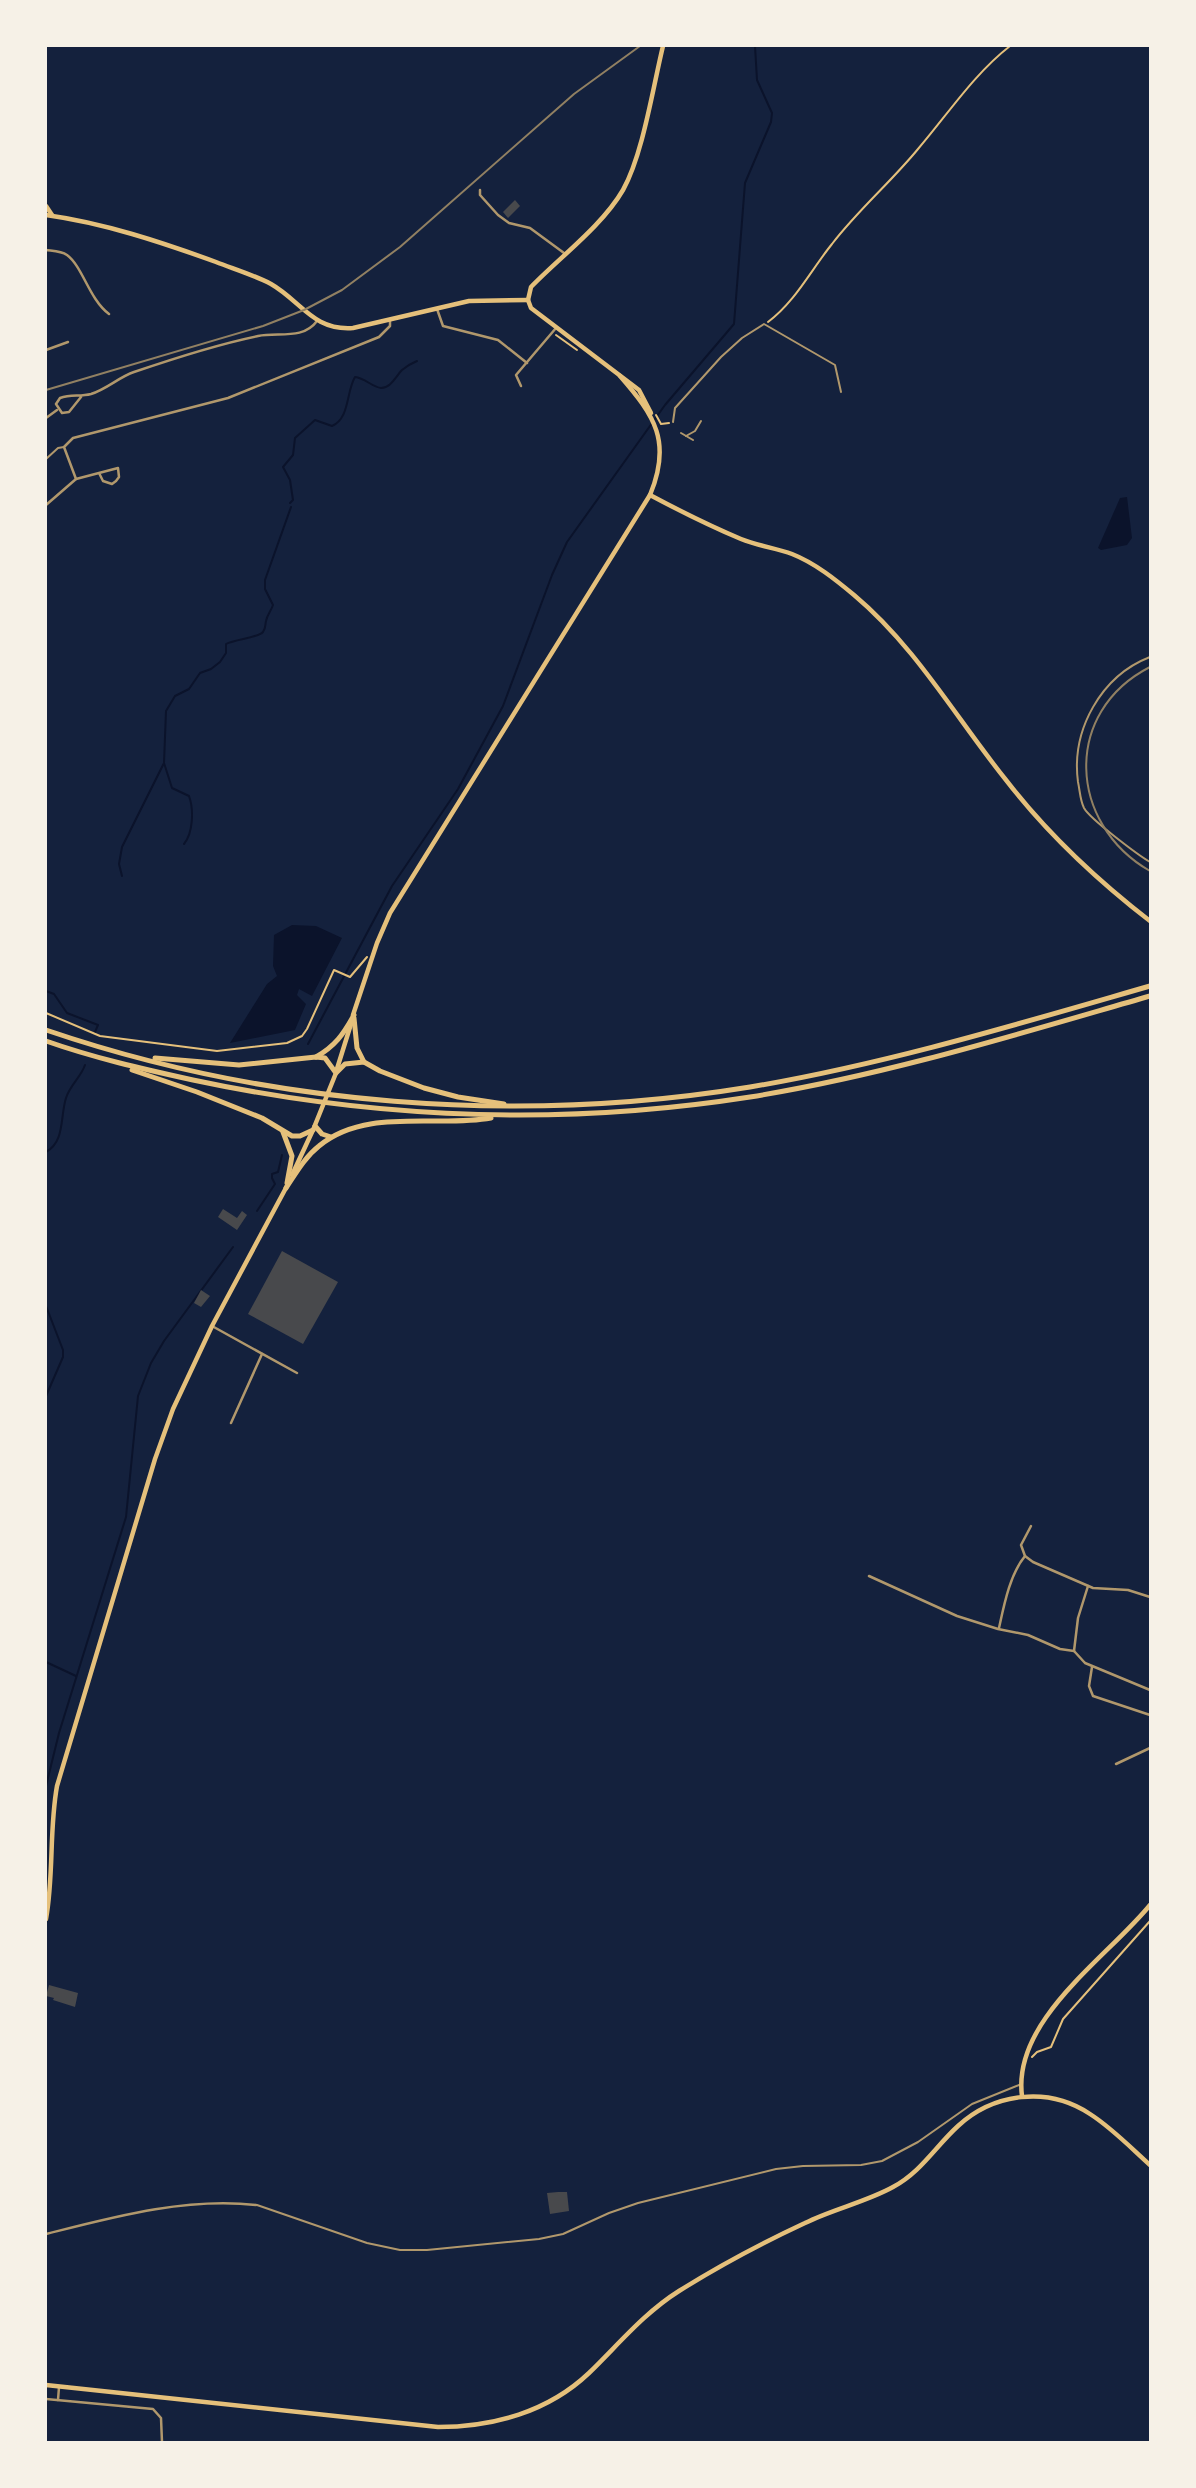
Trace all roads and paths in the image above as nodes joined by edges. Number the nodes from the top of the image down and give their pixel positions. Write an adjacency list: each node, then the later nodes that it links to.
1 (663, 46): 8 (main road)
2 (1010, 46): 14 (path)
3 (480, 190): 8 (street)
4 (46, 206): 6 (main road)
5 (46, 215): 6 (main road)
6 (52, 216): 13 (main road)
7 (46, 250): 11 (street)
8 (564, 253): 9 (main road)
9 (528, 300): 10 (main road); 15 (main road)
10 (437, 309): 12 (main road); 18 (street)
11 (109, 314)
12 (390, 320): 13 (main road); 30 (street)
13 (317, 321): 21 (street)
14 (764, 324): 20 (lane); 26 (lane)
15 (556, 328): 18 (street); 34 (main road)
16 (68, 342): 17 (street)
17 (46, 350)
18 (527, 363): 19 (street)
19 (521, 386)
20 (841, 392)
21 (80, 397): 23 (street); 23 (street)
22 (654, 408): 26 (path)
23 (58, 409): 24 (street)
24 (46, 418)
25 (701, 421): 28 (lane)
26 (673, 422)
27 (681, 433): 28 (lane)
28 (687, 436): 29 (lane)
29 (693, 440)
30 (64, 447): 31 (lane); 33 (street)
31 (46, 459)
32 (99, 473): 32 (street); 33 (street)
33 (76, 479): 35 (street)
34 (650, 495): 38 (main road); 39 (main road)
35 (46, 505)
36 (1150, 657): 37 (lane)
37 (1150, 862)
38 (1150, 921)
39 (372, 958): 42 (path); 43 (main road)
40 (1150, 986): 51 (highway)
41 (1150, 996): 52 (highway)
42 (46, 1013)
43 (354, 1015): 47 (highway); 49 (highway); 50 (main road)
44 (46, 1030): 46 (highway)
45 (46, 1041): 48 (highway)
46 (128, 1054): 47 (highway); 51 (highway)
47 (316, 1057): 50 (highway)
48 (109, 1061): 52 (highway); 54 (highway)
49 (364, 1062): 50 (highway); 51 (highway)
50 (335, 1075): 53 (main road)
51 (510, 1105)
52 (505, 1115): 55 (highway)
53 (316, 1125): 54 (highway); 55 (highway); 56 (main road)
54 (283, 1132): 56 (highway)
55 (331, 1137): 56 (highway)
56 (286, 1188): 57 (main road)
57 (212, 1326): 58 (street); 74 (main road)
58 (262, 1354): 59 (street); 60 (street)
59 (297, 1373)
60 (231, 1423)
61 (1031, 1526): 62 (street)
62 (1025, 1556): 64 (street); 66 (street)
63 (869, 1576): 66 (street)
64 (1088, 1586): 65 (street); 67 (street)
65 (1150, 1597)
66 (998, 1629): 67 (street)
67 (1074, 1651): 68 (street)
68 (1092, 1666): 69 (street); 70 (street)
69 (1150, 1690)
70 (1150, 1715)
71 (1150, 1748): 72 (street)
72 (1116, 1764)
73 (1150, 1905): 77 (main road)
74 (46, 1919)
75 (1150, 1921): 76 (path)
76 (1033, 2056)
77 (1020, 2085): 78 (main road); 80 (lane)
78 (1022, 2096): 79 (main road); 83 (main road)
79 (1150, 2165)
80 (256, 2205): 81 (street)
81 (46, 2234)
82 (46, 2385): 83 (main road)
83 (60, 2386): 85 (street)
84 (46, 2399): 85 (street)
85 (58, 2400): 86 (street)
86 (162, 2442)

